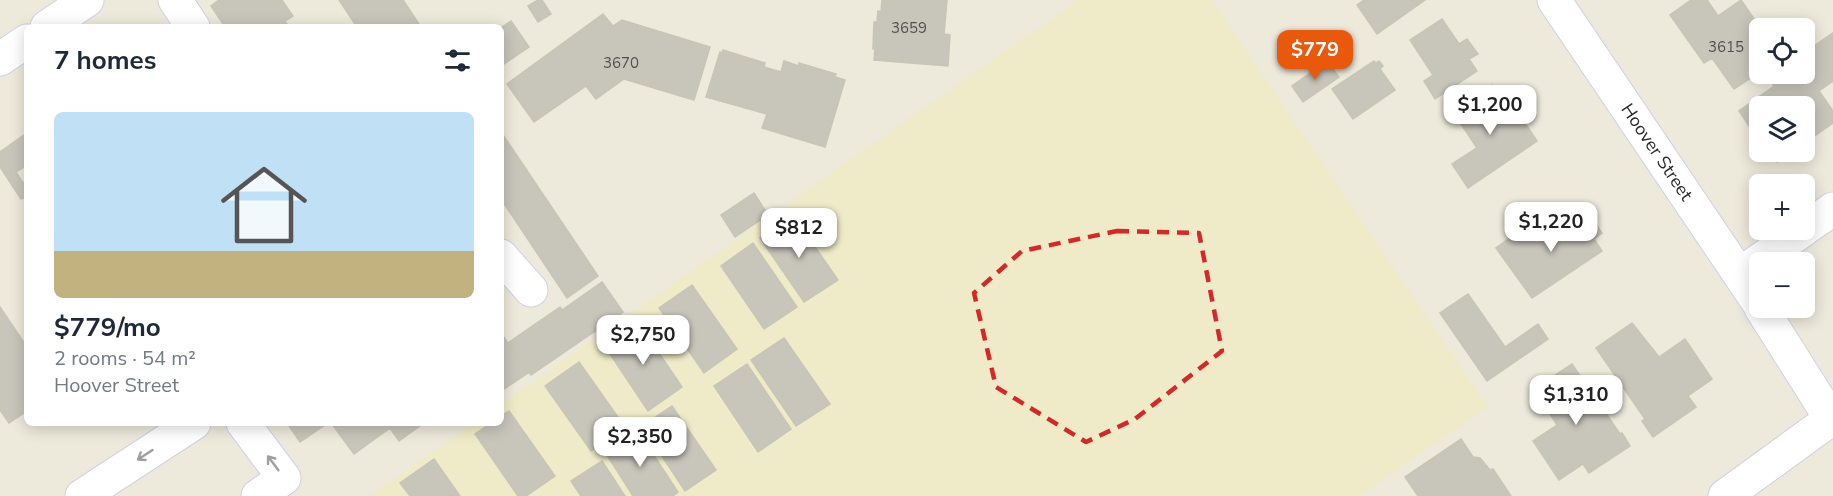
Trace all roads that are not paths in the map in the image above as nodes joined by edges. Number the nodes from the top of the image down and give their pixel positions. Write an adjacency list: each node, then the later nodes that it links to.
1 (87, 0): 4 (street)
2 (175, 0): 5 (street)
3 (1554, 0): 12 (street, Hoover Street)
4 (51, 24)
5 (191, 24)
6 (24, 42): 7 (street)
7 (0, 59)
8 (1833, 209): 9 (street)
9 (1815, 221)
10 (1788, 240): 12 (street)
11 (504, 259): 14 (street)
12 (1740, 274): 13 (street, Hoover Street)
13 (1749, 288)
14 (531, 290)
15 (1768, 318): 16 (street, Hoover Street)
16 (1832, 421): 21 (street)
17 (189, 426): 19 (street, one-way to 19)
18 (245, 426): 20 (street, one-way to 18)
19 (82, 496)
20 (258, 496)
21 (1725, 496)

